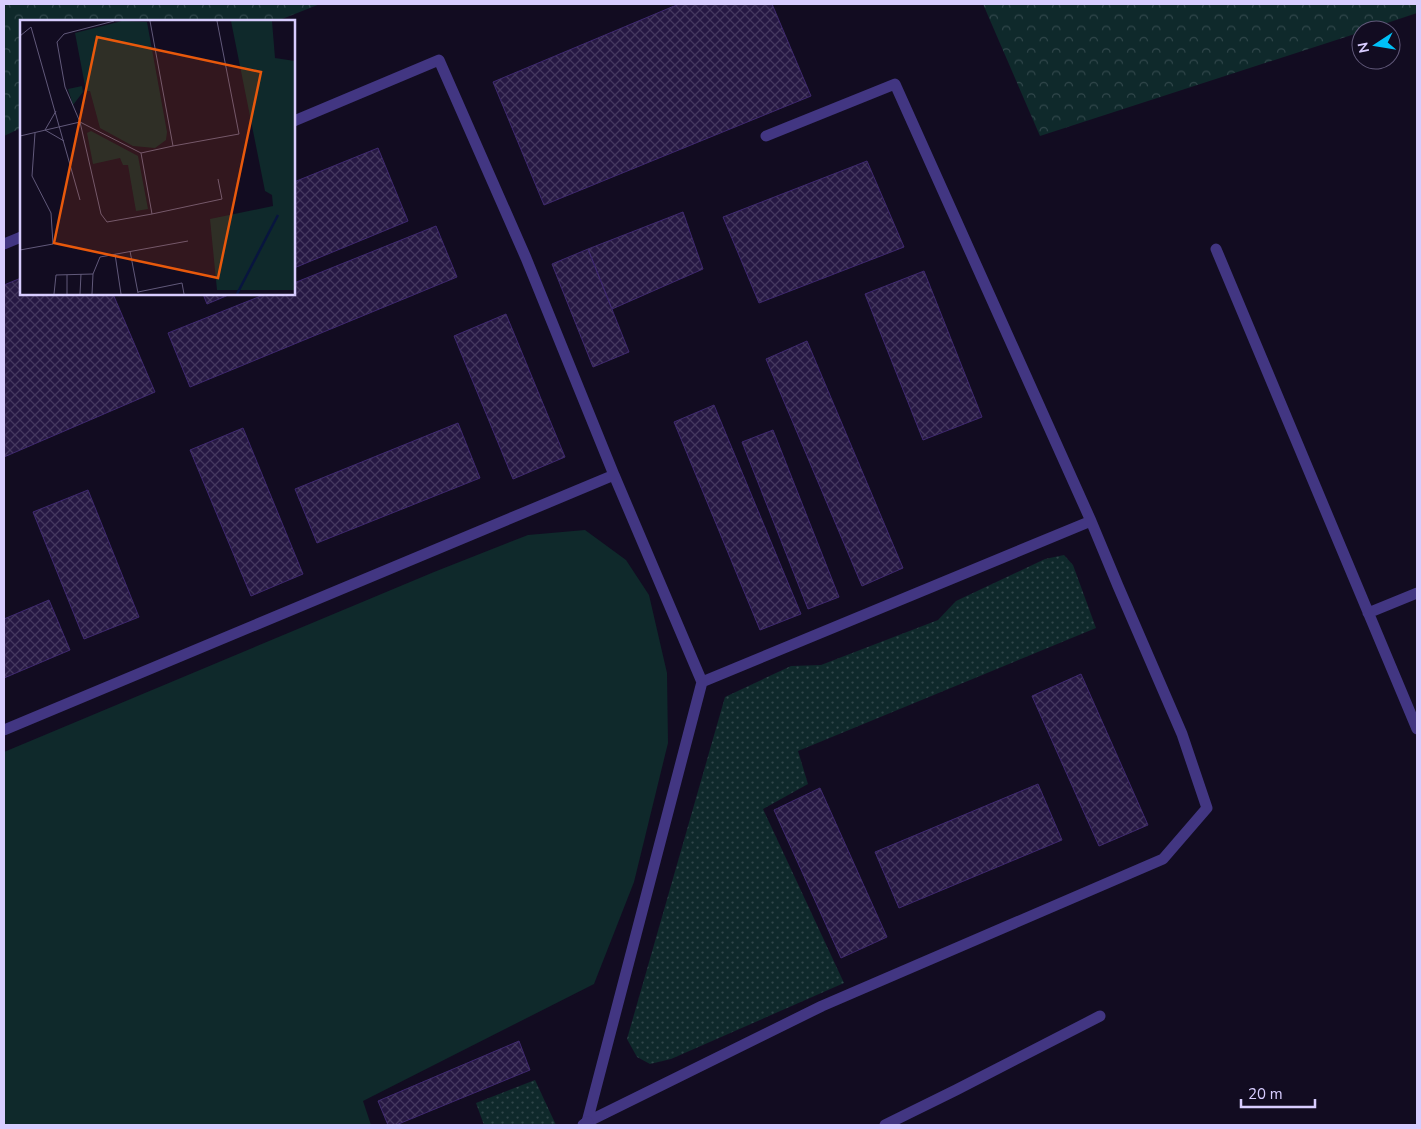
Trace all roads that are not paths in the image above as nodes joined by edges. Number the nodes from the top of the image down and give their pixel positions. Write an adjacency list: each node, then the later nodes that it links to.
1 (295, 121): 6 (lane)
2 (766, 136): 7 (lane)
3 (20, 237): 4 (lane)
4 (4, 244)
5 (1216, 248): 9 (lane)
6 (614, 475): 10 (lane); 13 (lane)
7 (1091, 521): 10 (lane); 15 (lane)
8 (1417, 593): 9 (lane)
9 (1368, 613): 11 (lane)
10 (702, 682): 15 (lane)
11 (1413, 709): 12 (lane)
12 (1417, 729)
13 (4, 730)
14 (1100, 1016): 16 (lane)
15 (586, 1124)
16 (886, 1125)

